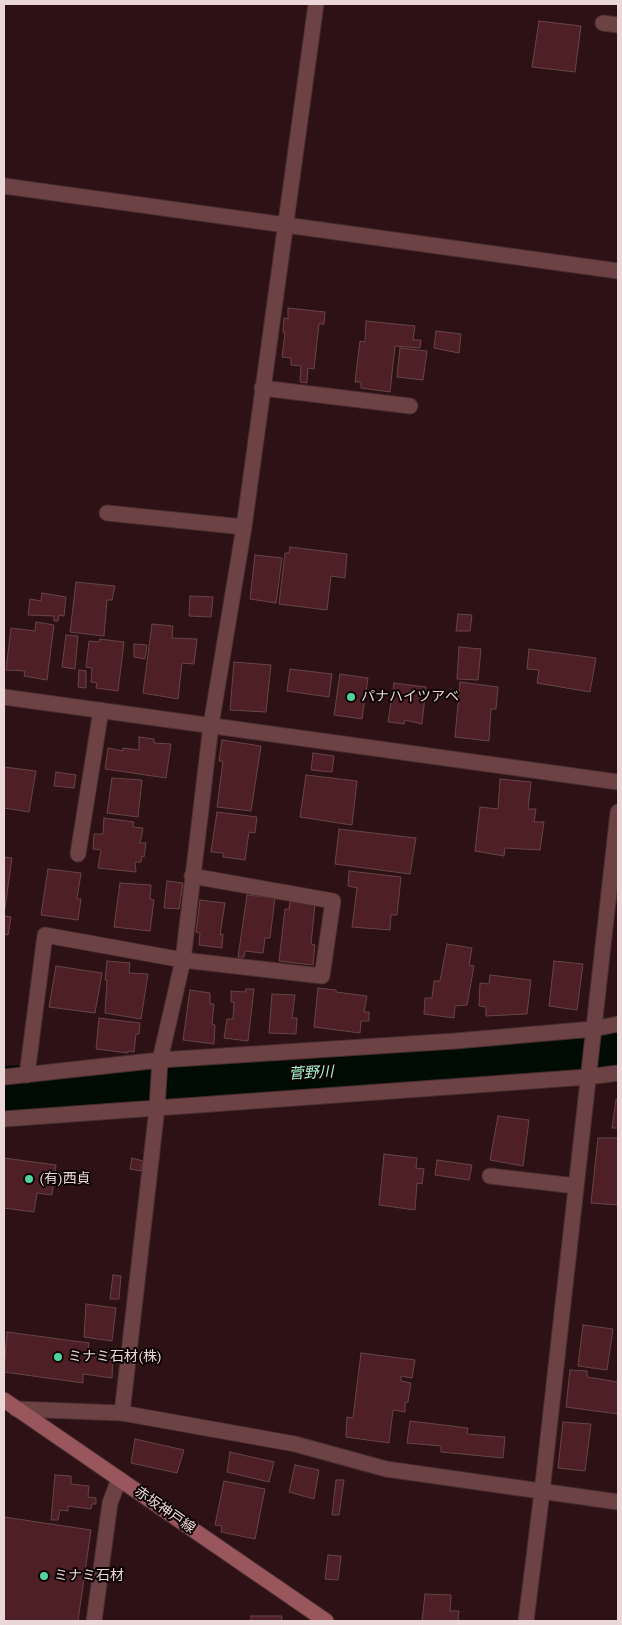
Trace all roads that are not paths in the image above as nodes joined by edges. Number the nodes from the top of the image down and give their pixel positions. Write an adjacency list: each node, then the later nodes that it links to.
1 (316, 4): 3 (street)
2 (4, 186): 3 (street)
3 (285, 224): 4 (street); 5 (street)
4 (618, 271)
5 (262, 388): 6 (street); 8 (street)
6 (410, 406)
7 (107, 513): 8 (street)
8 (244, 527): 11 (street)
9 (4, 697): 10 (street)
10 (101, 710): 11 (street); 14 (street)
11 (211, 726): 12 (street); 15 (street)
12 (618, 782)
13 (618, 812): 18 (street)
14 (78, 854)
15 (192, 876): 16 (street); 16 (street)
16 (183, 960): 19 (street); 21 (street)
17 (618, 1024): 18 (street)
18 (593, 1029): 19 (street); 22 (street)
19 (160, 1065): 21 (street); 24 (street)
20 (618, 1073): 22 (street)
21 (28, 1075): 23 (street)
22 (588, 1076): 24 (street); 27 (street)
23 (4, 1077)
24 (156, 1108): 25 (street); 30 (street)
25 (4, 1119)
26 (490, 1176): 27 (street)
27 (576, 1186): 32 (street)
28 (4, 1400): 29 (main road, 赤坂神戸線)
29 (16, 1409): 30 (street); 31 (main road, 赤坂神戸線)
30 (122, 1414): 32 (street)
31 (119, 1479): 34 (street); 35 (main road, 赤坂神戸線)
32 (542, 1492): 33 (street); 36 (street)
33 (618, 1502)
34 (94, 1621)
35 (326, 1621)
36 (526, 1621)

